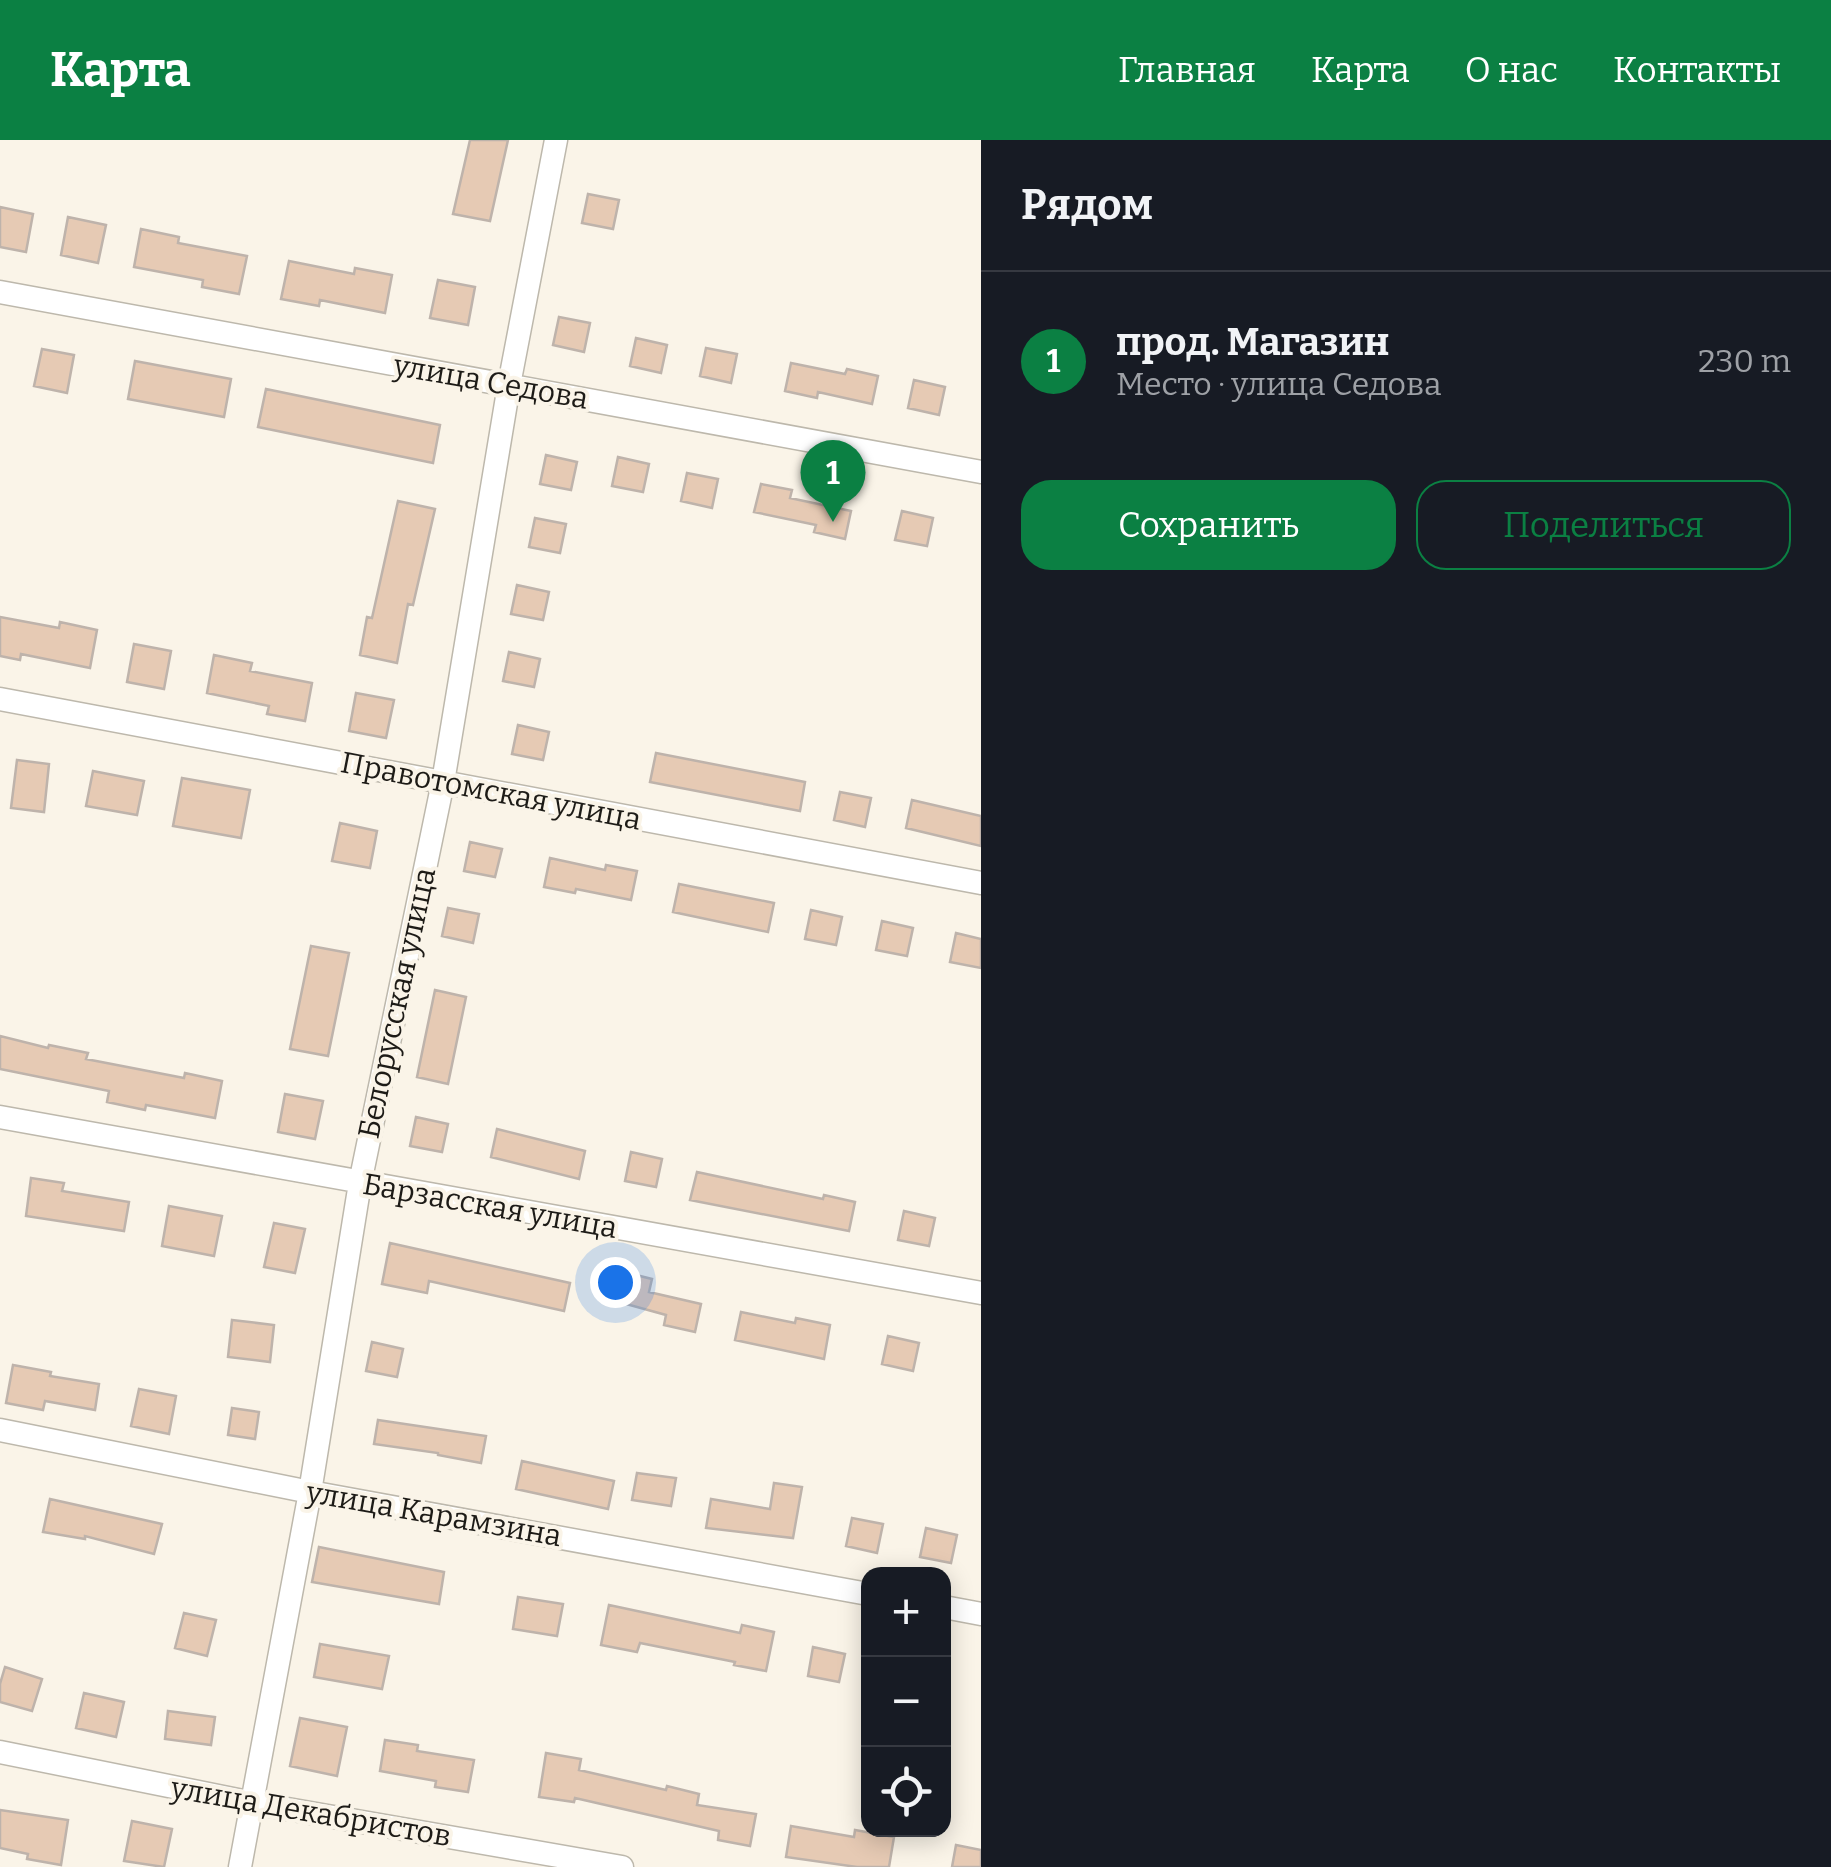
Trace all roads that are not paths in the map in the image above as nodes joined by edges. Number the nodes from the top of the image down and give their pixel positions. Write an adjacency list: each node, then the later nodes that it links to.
1 (556, 140): 3 (street, Белорусская улица)
2 (0, 292): 3 (street, улица Седова)
3 (510, 386): 4 (street, улица Седова); 6 (street, Белорусская улица)
4 (981, 472)
5 (0, 699): 6 (street, Правотомская улица)
6 (443, 782): 7 (street, Правотомская улица); 9 (street, Белорусская улица)
7 (981, 883)
8 (0, 1117): 9 (street, Барзасская улица)
9 (360, 1183): 10 (street, Барзасская улица); 12 (street, Белорусская улица)
10 (981, 1293)
11 (0, 1430): 12 (street, улица Карамзина)
12 (310, 1492): 13 (street, улица Карамзина); 17 (street, Белорусская улица)
13 (861, 1593)
14 (951, 1608): 15 (street)
15 (981, 1614)
16 (0, 1752): 17 (street, улица Декабристов)
17 (253, 1803): 18 (street, Белорусская улица); 19 (street, улица Декабристов)
18 (240, 1867)
19 (622, 1867)

